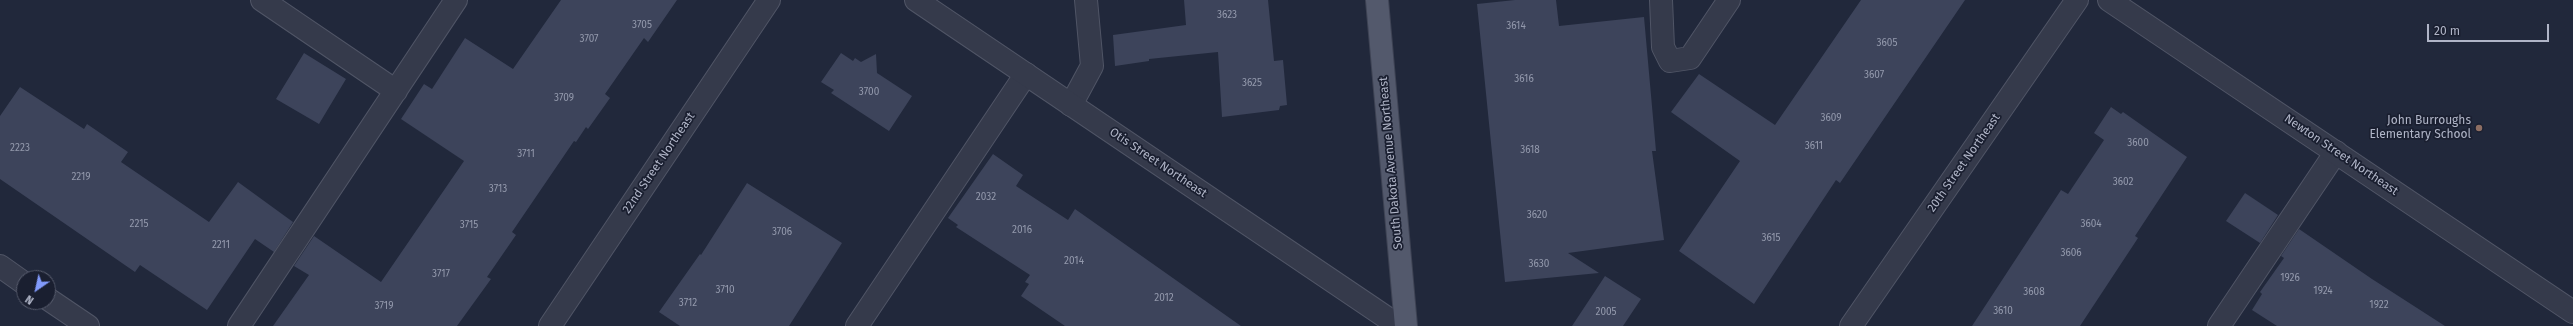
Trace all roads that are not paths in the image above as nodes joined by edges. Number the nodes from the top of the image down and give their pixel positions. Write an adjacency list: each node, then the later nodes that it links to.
1 (262, 0): 12 (street)
2 (456, 0): 12 (street)
3 (769, 0): 21 (street, 22nd Street Northeast)
4 (916, 0): 11 (street, Otis Street Northeast)
5 (1086, 0): 13 (street)
6 (1377, 0): 24 (main road, South Dakota Avenue Northeast)
7 (1661, 0): 8 (street)
8 (1729, 0)
9 (2077, 0): 25 (street, 20th Street Northeast)
10 (2109, 0): 14 (street, Newton Street Northeast)
11 (1026, 74): 13 (street, Otis Street Northeast); 22 (street)
12 (396, 91): 20 (street)
13 (1071, 105): 23 (street, Otis Street Northeast)
14 (2336, 152): 18 (street, Newton Street Northeast); 26 (street)
15 (0, 266): 16 (street)
16 (16, 277)
17 (56, 304): 19 (street)
18 (2573, 312)
19 (88, 326)
20 (238, 326)
21 (550, 326)
22 (857, 326)
23 (1398, 326)
24 (1406, 326)
25 (1851, 326)
26 (2219, 326)

